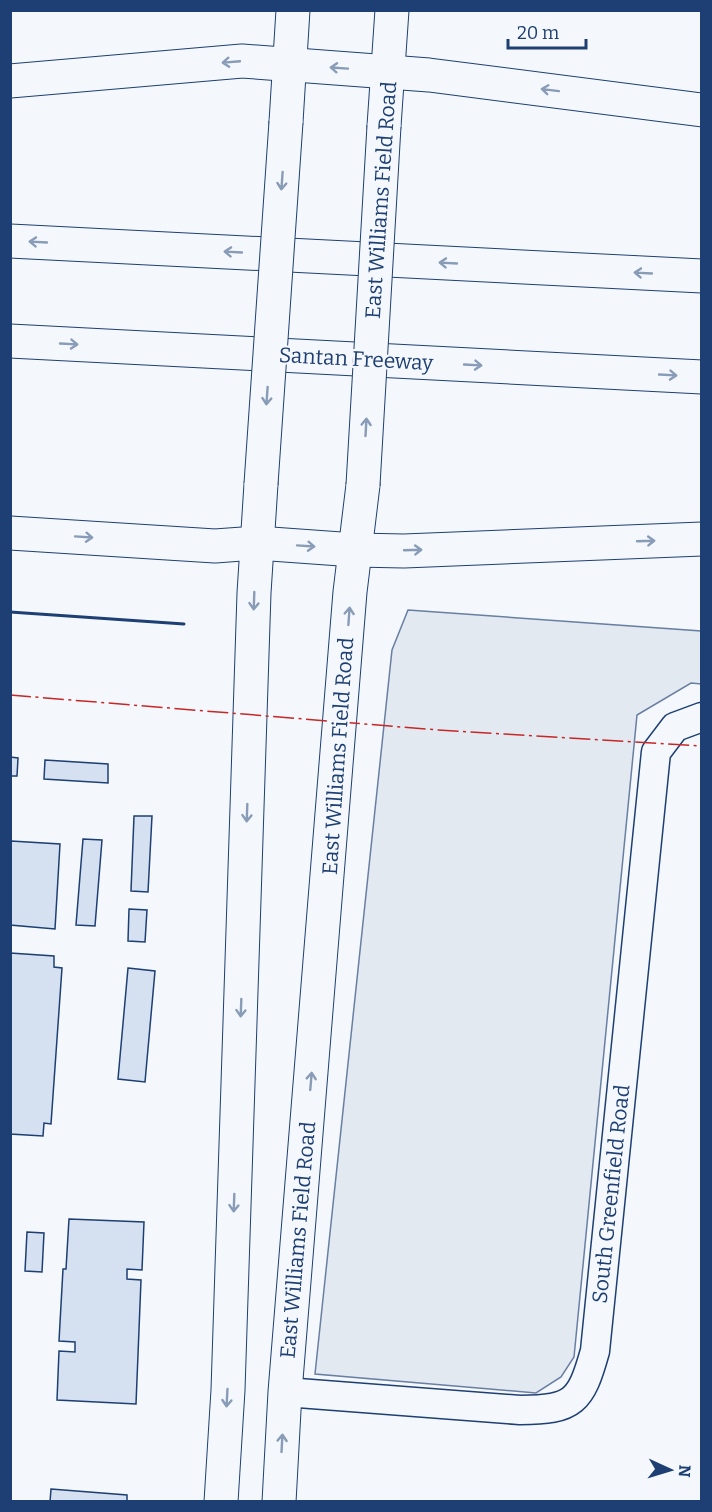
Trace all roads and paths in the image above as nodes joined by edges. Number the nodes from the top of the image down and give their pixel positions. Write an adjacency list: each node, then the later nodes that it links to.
1 (293, 10): 3 (main road)
2 (392, 10): 4 (main road, East Williams Field Road)
3 (290, 64): 4 (main road, one-way to 3); 5 (main road, one-way to 5); 13 (main road, one-way to 13, bridge)
4 (389, 72): 6 (main road, one-way to 4); 14 (main road, East Williams Field Road, one-way to 4, bridge)
5 (10, 81)
6 (702, 110)
7 (10, 241): 8 (main road, one-way to 7)
8 (702, 276)
9 (10, 341): 10 (main road, Santan Freeway, one-way to 10)
10 (702, 377)
11 (10, 533): 13 (main road, one-way to 13)
12 (702, 539): 14 (main road, one-way to 12)
13 (257, 543): 14 (main road, one-way to 14); 17 (main road, one-way to 17)
14 (355, 550): 16 (main road, East Williams Field Road, one-way to 14)
15 (702, 717): 16 (street, South Greenfield Road)
16 (285, 1392): 18 (main road, East Williams Field Road, one-way to 16)
17 (221, 1502)
18 (279, 1502)

